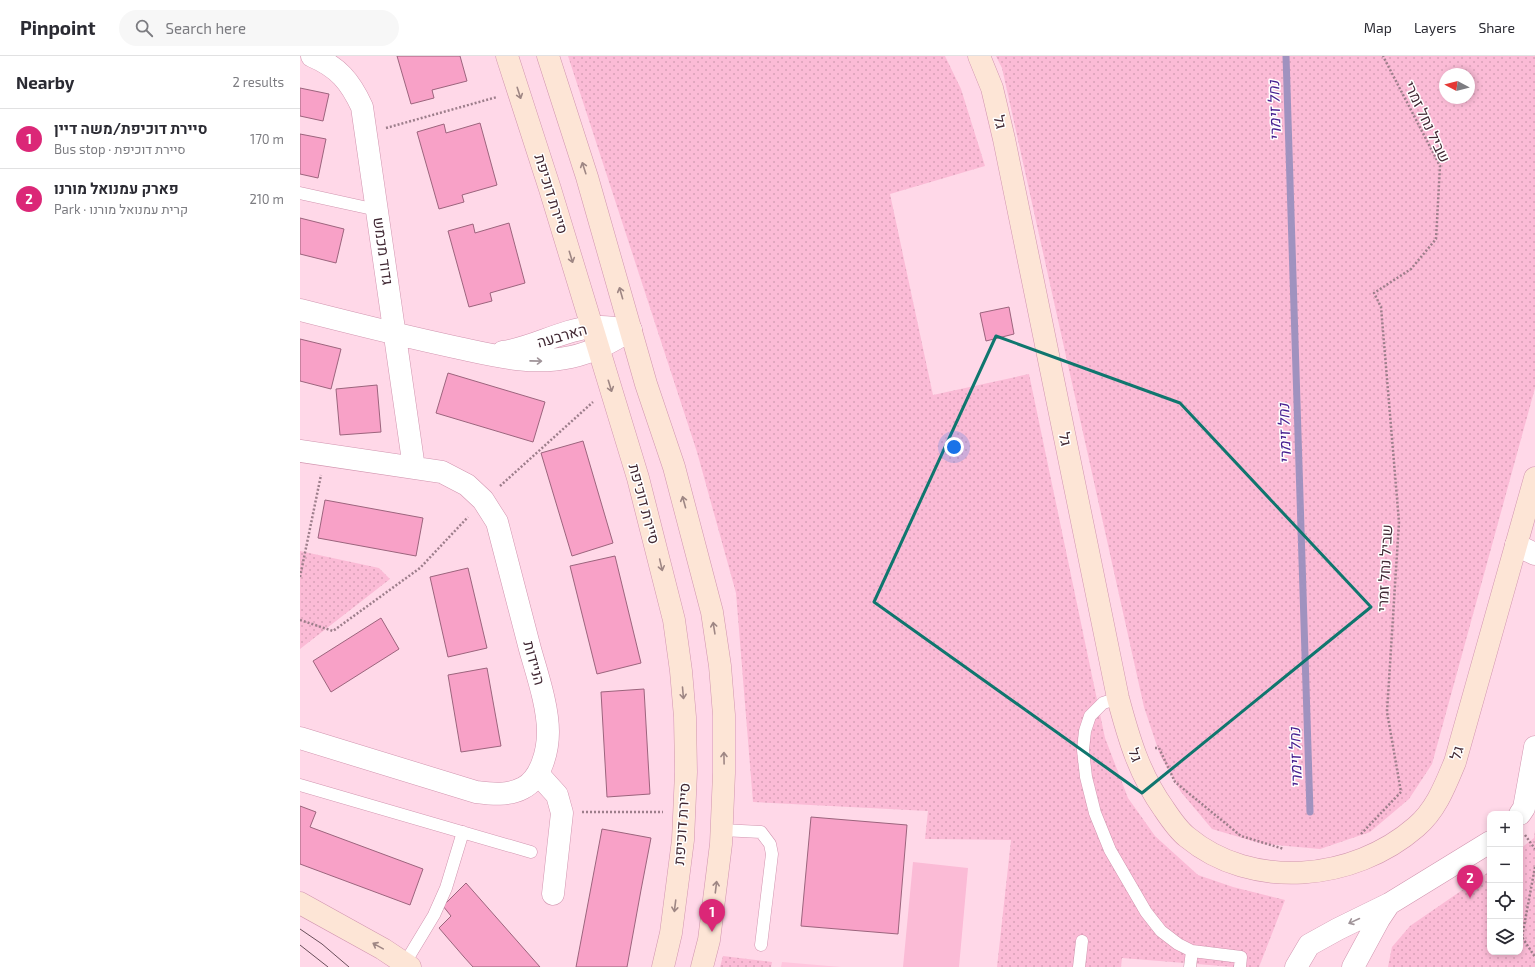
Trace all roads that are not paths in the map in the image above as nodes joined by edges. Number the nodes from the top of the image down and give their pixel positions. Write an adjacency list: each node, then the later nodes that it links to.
1 (312, 56): 6 (street, גדוד מכמש)
2 (507, 56): 8 (main road, סיירת דוכיפת, one-way to 8)
3 (548, 56): 9 (main road, one-way to 3)
4 (979, 56): 17 (main road, גל)
5 (300, 193): 6 (lane)
6 (377, 210): 10 (street, גדוד מכמש)
7 (300, 310): 10 (street, הארבעה)
8 (592, 327): 9 (street, הארבעה); 11 (main road, סיירת דוכיפת); 12 (street, הארבעה)
9 (631, 330): 11 (street, הארבעה); 23 (main road, one-way to 9)
10 (395, 335): 12 (street, הארבעה); 14 (street, גדוד מכמש)
11 (598, 349): 12 (street, הארבעה, one-way to 11); 34 (main road, סיירת דוכיפת, one-way to 34)
12 (484, 354)
13 (300, 451): 14 (street, הניידות)
14 (414, 468): 20 (street, הניידות)
15 (1535, 478): 16 (main road, גל)
16 (1526, 549): 17 (main road, גל)
17 (1118, 698): 32 (lane)
18 (300, 738): 20 (street, הניידות)
19 (1535, 747): 22 (street)
20 (538, 774): 27 (street)
21 (300, 785): 24 (lane)
22 (1523, 816)
23 (722, 830): 31 (lane); 35 (main road, one-way to 23)
24 (463, 832): 26 (lane); 33 (lane)
25 (1487, 844): 29 (street)
26 (531, 852)
27 (553, 894)
28 (300, 903): 33 (main road, one-way to 28)
29 (1389, 904): 39 (street, one-way to 39); 40 (street)
30 (1082, 941): 36 (lane)
31 (761, 945)
32 (1192, 951): 37 (lane); 38 (lane)
33 (408, 965)
34 (663, 967)
35 (702, 967)
36 (1079, 967)
37 (1190, 967)
38 (1240, 967)
39 (1296, 967)
40 (1353, 967)

